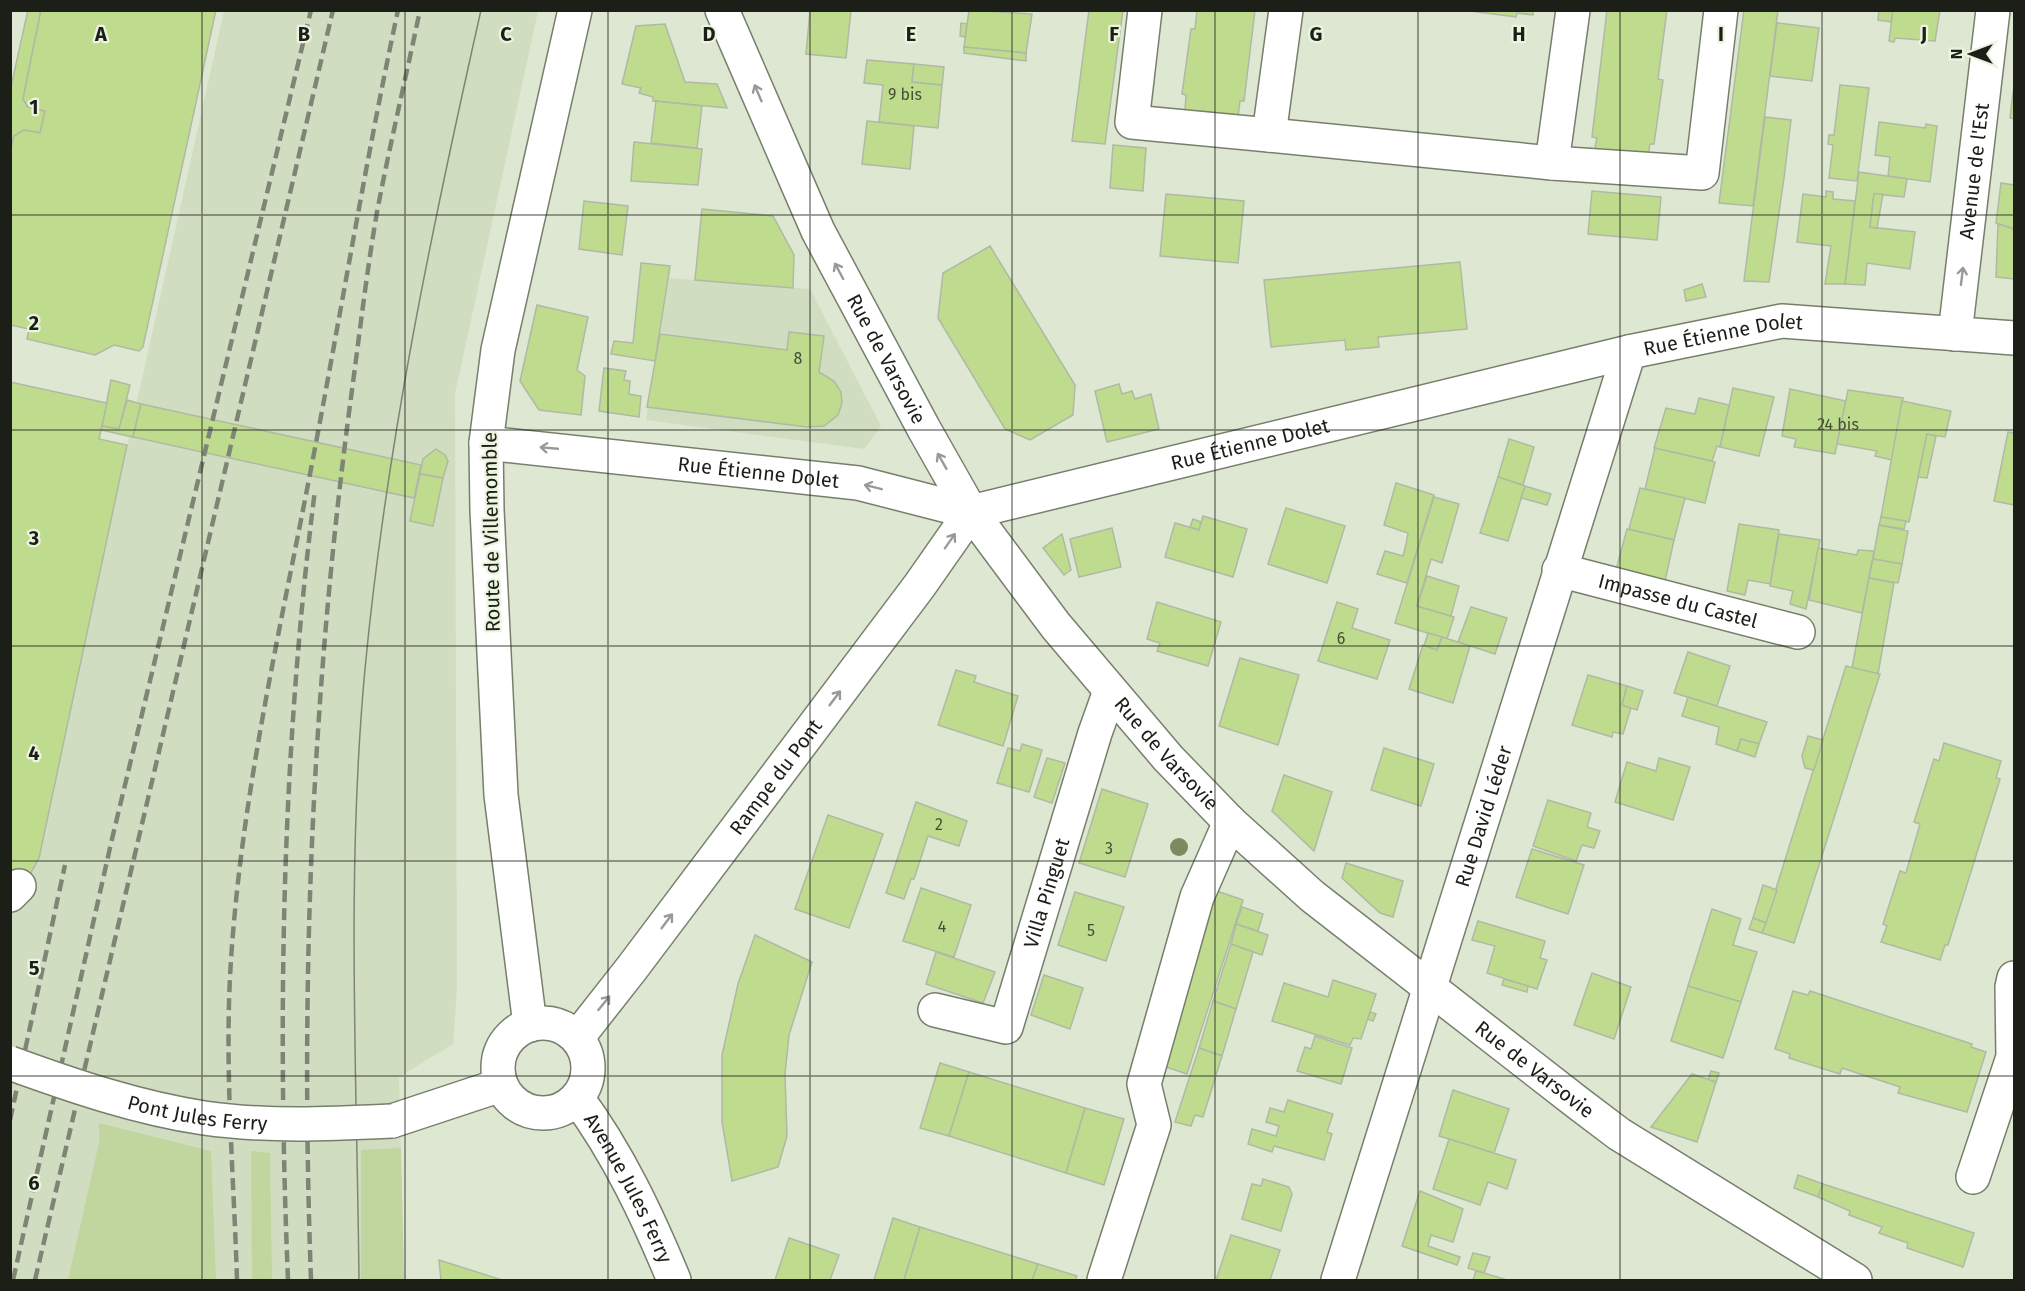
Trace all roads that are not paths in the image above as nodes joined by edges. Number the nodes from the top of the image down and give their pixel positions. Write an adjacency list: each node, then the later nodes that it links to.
1 (575, 10): 13 (street, Route de Villemomble)
2 (722, 10): 14 (street, Rue de Varsovie, one-way to 2)
3 (1146, 10): 8 (street)
4 (1286, 10): 8 (street)
5 (1573, 10): 9 (street)
6 (1721, 10): 9 (street)
7 (1994, 10): 10 (street, Avenue de l'Est, one-way to 7)
8 (1269, 135): 9 (street)
9 (1552, 163)
10 (1955, 334): 11 (street, Rue Étienne Dolet); 12 (street, Rue Étienne Dolet)
11 (2014, 338)
12 (1629, 352): 14 (street, Rue Étienne Dolet); 15 (street, Rue David Léder)
13 (486, 443): 14 (street, Rue Étienne Dolet, one-way to 13); 22 (street, Route de Villemomble)
14 (971, 512): 17 (street, Rue de Varsovie); 23 (street, Rampe du Pont, one-way to 14)
15 (1558, 570): 16 (street, Impasse du Castel); 20 (street, Rue David Léder)
16 (1798, 632)
17 (1110, 691): 18 (street, Rue de Varsovie); 21 (street, Villa Pinguet)
18 (1230, 822): 20 (street, Rue de Varsovie); 29 (street)
19 (2014, 978): 27 (street)
20 (1430, 987): 30 (street, Rue David Léder); 31 (street, Rue de Varsovie)
21 (935, 1010)
22 (530, 1024): 23 (street); 25 (street)
23 (577, 1038): 26 (street)
24 (10, 1063): 25 (street, Pont Jules Ferry, bridge)
25 (501, 1085): 26 (street)
26 (577, 1098): 28 (street, Avenue Jules Ferry)
27 (1973, 1177)
28 (674, 1281)
29 (1104, 1281)
30 (1338, 1281)
31 (1855, 1281)

